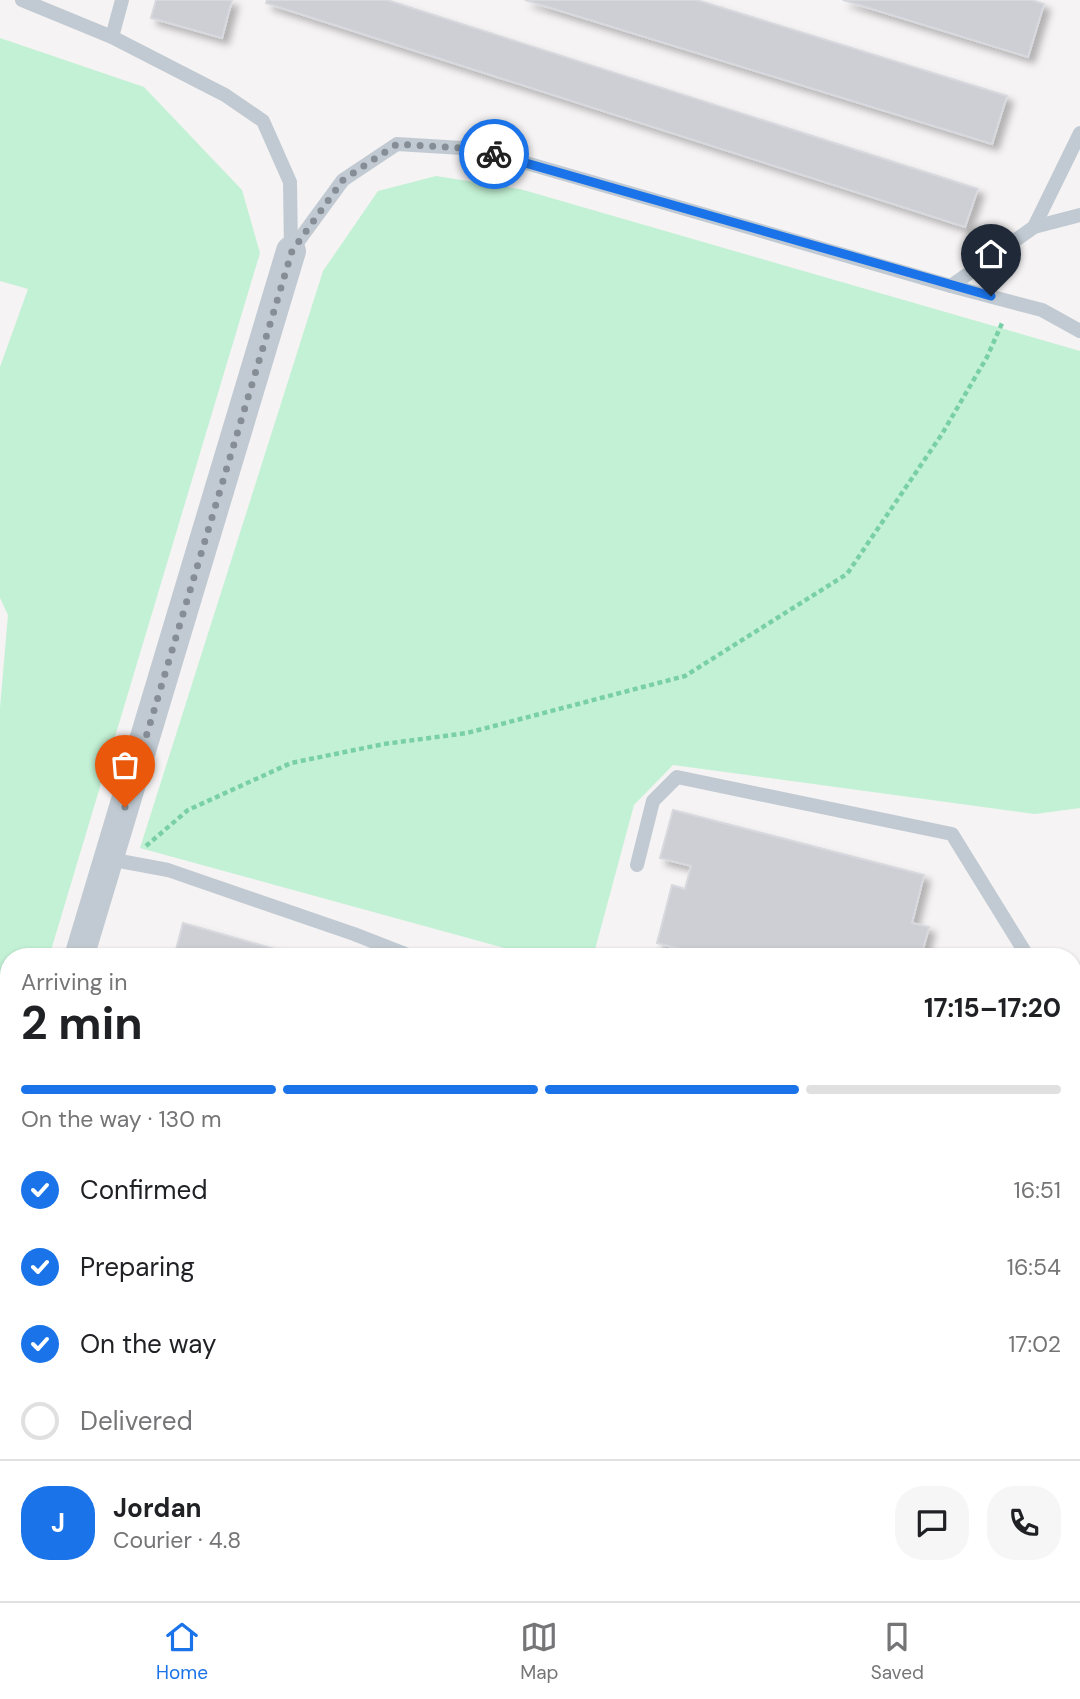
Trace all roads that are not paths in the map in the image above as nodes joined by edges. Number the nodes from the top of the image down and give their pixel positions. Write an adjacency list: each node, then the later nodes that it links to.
1 (22, 0): 3 (lane)
2 (122, 0): 3 (lane)
3 (112, 37): 7 (lane)
4 (1080, 132): 6 (lane)
5 (1080, 215): 6 (lane)
6 (1034, 227): 8 (lane)
7 (292, 251): 8 (lane); 10 (street)
8 (951, 286): 9 (lane)
9 (1080, 331)
10 (117, 861): 12 (street); 13 (lane)
11 (637, 864): 14 (lane)
12 (83, 948)
13 (392, 948)
14 (1022, 948)

